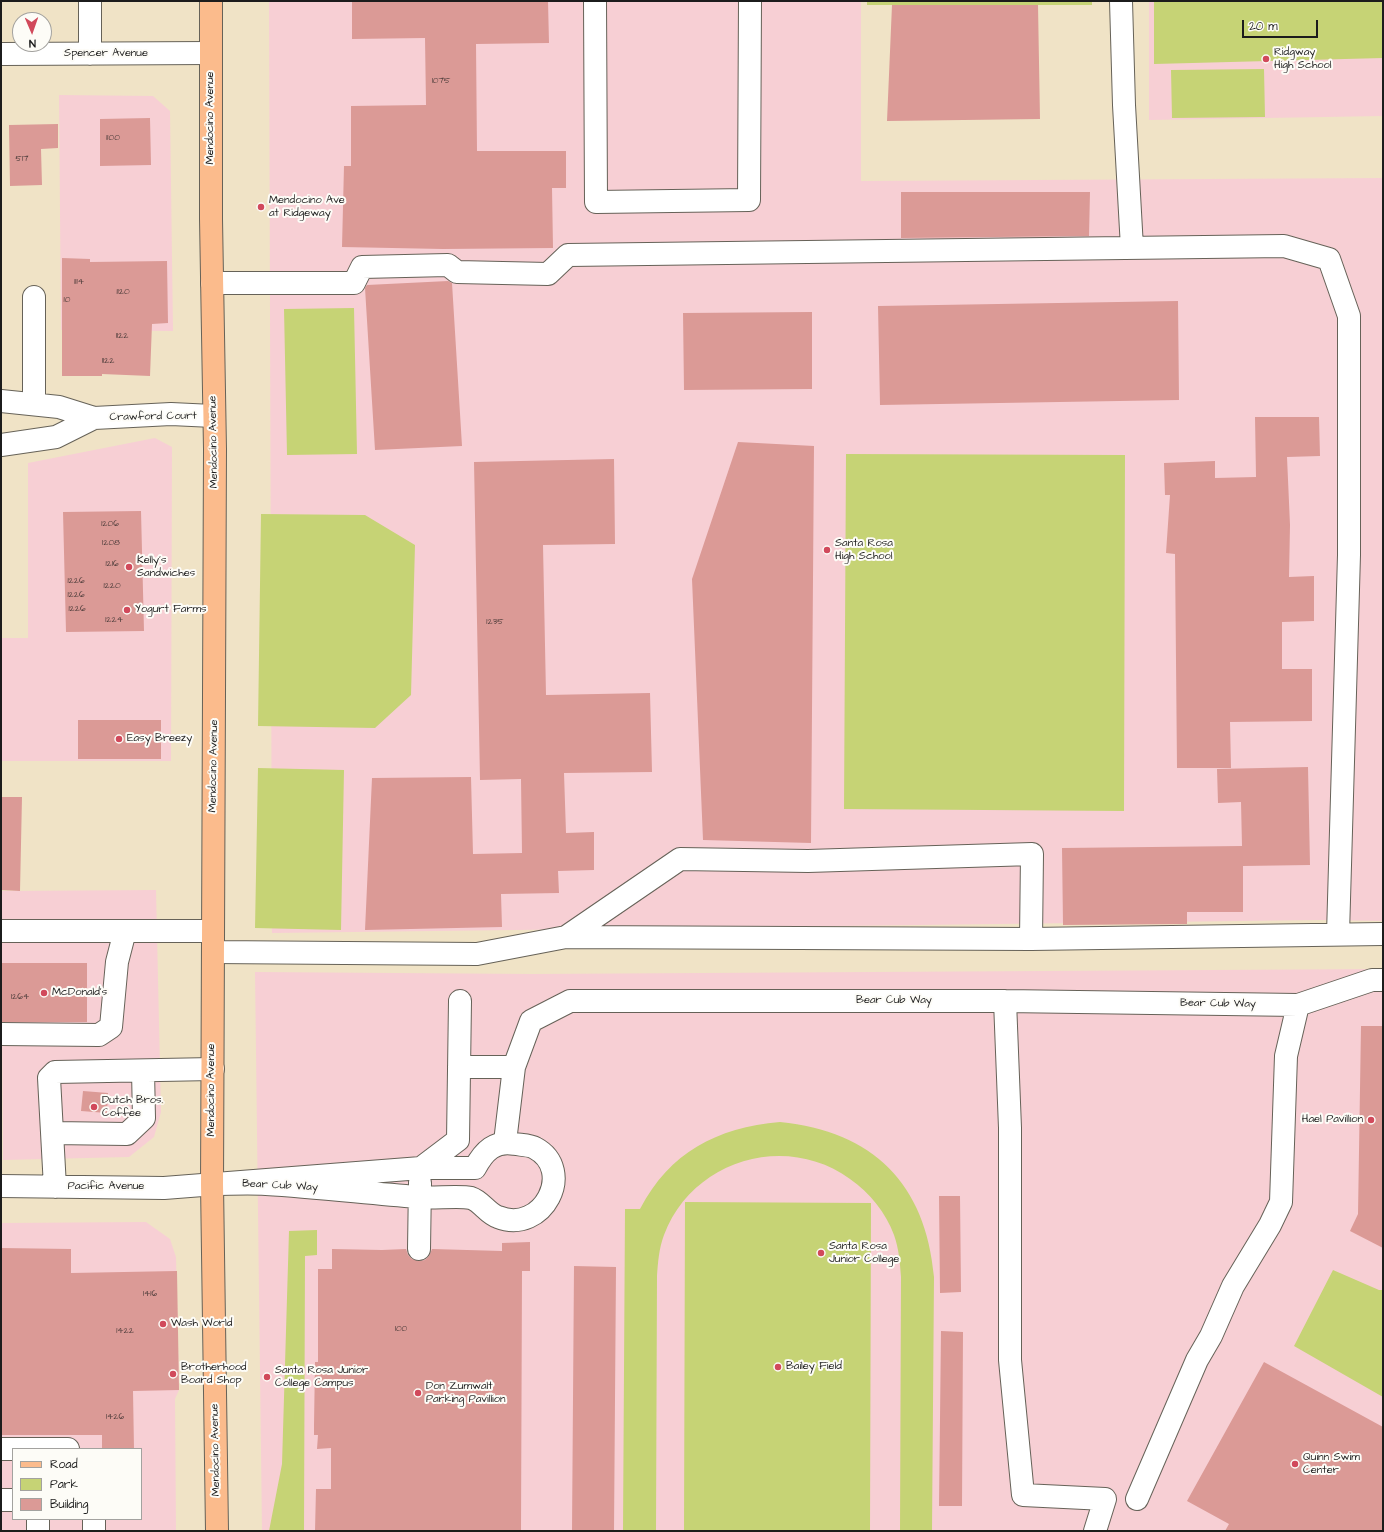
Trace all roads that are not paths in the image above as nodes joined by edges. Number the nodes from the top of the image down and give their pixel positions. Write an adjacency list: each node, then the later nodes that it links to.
1 (90, 1): 8 (street)
2 (211, 1): 6 (main road, Mendocino Avenue)
3 (595, 1): 4 (street)
4 (750, 1)
5 (1121, 1): 9 (street)
6 (211, 53): 8 (street, Spencer Avenue); 10 (main road, Mendocino Avenue)
7 (1, 54): 8 (street, Spencer Avenue)
8 (90, 54)
9 (1132, 248): 10 (street); 19 (street)
10 (212, 283): 14 (main road, Mendocino Avenue)
11 (34, 297): 13 (street)
12 (1, 401): 13 (street, Crawford Court)
13 (34, 403): 15 (street, Crawford Court)
14 (213, 416): 15 (street, Crawford Court); 23 (main road, Mendocino Avenue)
15 (94, 418): 16 (street, Crawford Court)
16 (1, 445)
17 (1, 931): 18 (street)
18 (125, 931): 23 (street); 28 (street)
19 (1338, 934): 20 (street); 22 (street)
20 (1383, 934)
21 (566, 937): 22 (street); 22 (street); 23 (street)
22 (1031, 939)
23 (213, 942): 31 (main road, Mendocino Avenue)
24 (1383, 980): 27 (street, Bear Cub Way)
25 (460, 1001): 29 (street)
26 (1005, 1002): 27 (street, Bear Cub Way); 30 (street, Bear Cub Way); 51 (street)
27 (1298, 1005): 43 (street)
28 (1, 1034)
29 (459, 1067): 30 (street); 35 (street)
30 (514, 1067): 34 (street, Bear Cub Way)
31 (213, 1069): 32 (street); 36 (main road, Mendocino Avenue)
32 (143, 1070): 33 (street); 33 (street)
33 (53, 1133): 38 (street)
34 (505, 1142): 35 (street, Bear Cub Way); 39 (street, Bear Cub Way)
35 (421, 1168): 36 (street, Bear Cub Way); 39 (street)
36 (212, 1184): 38 (street, Pacific Avenue); 39 (street, Bear Cub Way); 50 (main road, Mendocino Avenue)
37 (1, 1186): 38 (street, Pacific Avenue)
38 (55, 1187)
39 (420, 1198): 40 (street)
40 (419, 1248)
41 (1, 1449): 42 (street)
42 (12, 1449)
43 (1137, 1499)
44 (1, 1500): 45 (street)
45 (12, 1500)
46 (38, 1520): 48 (street)
47 (94, 1520): 49 (street)
48 (38, 1531)
49 (94, 1531)
50 (217, 1531)
51 (1095, 1531)

